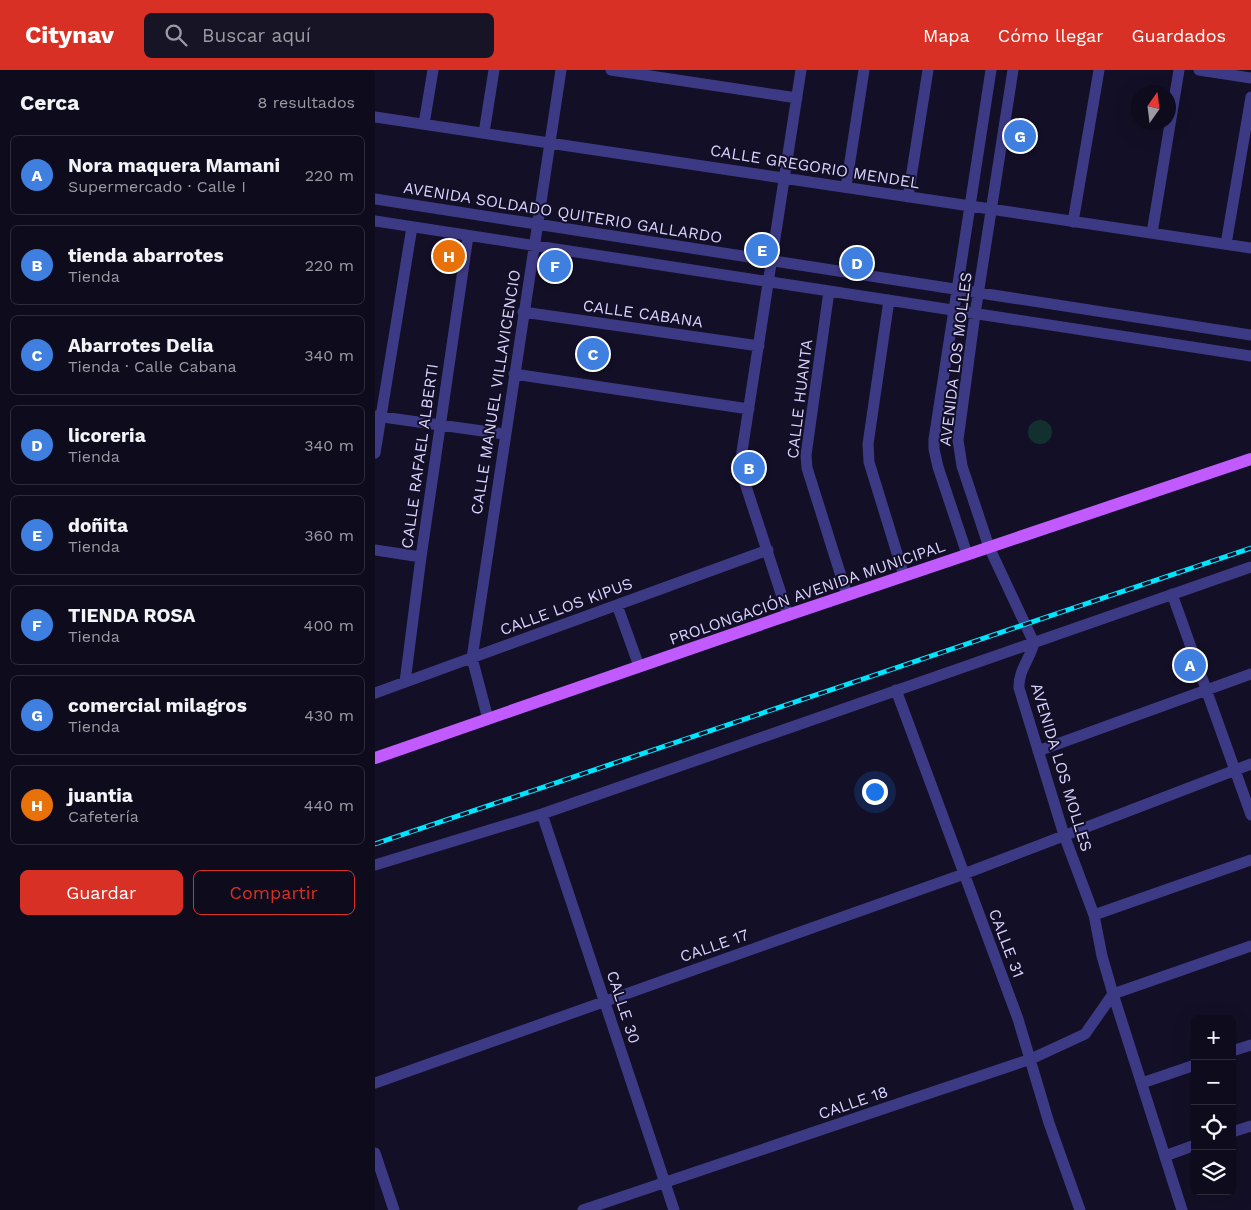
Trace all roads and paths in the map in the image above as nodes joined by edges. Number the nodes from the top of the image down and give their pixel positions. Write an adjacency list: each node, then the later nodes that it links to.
1 (433, 70): 17 (street)
2 (495, 70): 18 (street)
3 (561, 70): 19 (street, CALLE MANUEL VILLAVICENCIO)
4 (611, 70): 15 (street)
5 (801, 70): 15 (street)
6 (864, 70): 21 (street)
7 (928, 70): 22 (street)
8 (991, 70): 24 (street, AVENIDA LOS MOLLES)
9 (1013, 70): 25 (street, AVENIDA LOS MOLLES)
10 (1099, 70): 27 (street)
11 (1179, 70): 30 (street)
12 (1199, 70): 13 (street)
13 (1251, 78)
14 (1251, 97): 32 (street)
15 (797, 98): 20 (street)
16 (375, 117): 17 (street, CALLE GREGORIO MENDEL)
17 (424, 124): 18 (street, CALLE GREGORIO MENDEL)
18 (484, 133): 19 (street, CALLE GREGORIO MENDEL)
19 (550, 143): 20 (street, CALLE GREGORIO MENDEL); 28 (street, CALLE MANUEL VILLAVICENCIO)
20 (784, 178): 21 (street, CALLE GREGORIO MENDEL); 35 (street)
21 (845, 188): 22 (street, CALLE GREGORIO MENDEL)
22 (908, 197): 24 (street, CALLE GREGORIO MENDEL)
23 (375, 199): 28 (street, AVENIDA SOLDADO QUITERIO GALLARDO)
24 (970, 206): 25 (street, CALLE GREGORIO MENDEL); 37 (street, AVENIDA LOS MOLLES)
25 (991, 209): 27 (street, CALLE GREGORIO MENDEL); 39 (street, AVENIDA LOS MOLLES)
26 (375, 221): 29 (street)
27 (1073, 222): 30 (street, CALLE GREGORIO MENDEL)
28 (537, 224): 33 (street, CALLE MANUEL VILLAVICENCIO); 35 (street, AVENIDA SOLDADO QUITERIO GALLARDO)
29 (412, 227): 31 (street); 49 (street)
30 (1152, 233): 32 (street, CALLE GREGORIO MENDEL)
31 (468, 236): 33 (street); 50 (street, CALLE RAFAEL ALBERTI)
32 (1226, 244): 34 (street, CALLE GREGORIO MENDEL)
33 (534, 246): 36 (street); 42 (street, CALLE MANUEL VILLAVICENCIO)
34 (1251, 248)
35 (772, 261): 36 (street); 37 (street, AVENIDA SOLDADO QUITERIO GALLARDO)
36 (769, 282): 38 (street); 45 (street)
37 (957, 289): 39 (street, AVENIDA SOLDADO QUITERIO GALLARDO); 41 (street, AVENIDA LOS MOLLES)
38 (829, 291): 40 (street); 62 (street, CALLE HUANTA)
39 (978, 293): 43 (street, AVENIDA LOS MOLLES); 44 (street, AVENIDA SOLDADO QUITERIO GALLARDO)
40 (889, 300): 41 (street); 60 (street)
41 (954, 311): 43 (street); 57 (street, AVENIDA LOS MOLLES)
42 (523, 312): 45 (street, CALLE CABANA); 47 (street, CALLE MANUEL VILLAVICENCIO)
43 (975, 314): 46 (street); 54 (street, AVENIDA LOS MOLLES)
44 (1251, 335)
45 (759, 346): 48 (street)
46 (1251, 356)
47 (514, 374): 48 (street); 51 (street, CALLE MANUEL VILLAVICENCIO)
48 (749, 409): 56 (street)
49 (378, 416): 50 (street); 52 (street)
50 (440, 425): 51 (street); 58 (street, CALLE RAFAEL ALBERTI)
51 (504, 434): 66 (street, CALLE MANUEL VILLAVICENCIO)
52 (375, 453)
53 (1251, 458): 54 (main road, PROLONGACIÓN AVENIDA MUNICIPAL)
54 (989, 547): 57 (main road, PROLONGACIÓN AVENIDA MUNICIPAL); 65 (street, AVENIDA LOS MOLLES)
55 (375, 550): 58 (street)
56 (768, 550): 63 (street, CALLE LOS KIPUS); 64 (street)
57 (967, 554): 60 (main road, PROLONGACIÓN AVENIDA MUNICIPAL)
58 (421, 557): 69 (street, CALLE RAFAEL ALBERTI)
59 (1251, 566): 61 (street)
60 (904, 576): 62 (main road, PROLONGACIÓN AVENIDA MUNICIPAL)
61 (1172, 594): 65 (street); 71 (street)
62 (847, 595): 64 (main road, PROLONGACIÓN AVENIDA MUNICIPAL)
63 (617, 605): 66 (street, CALLE LOS KIPUS); 67 (street)
64 (788, 615): 67 (main road, PROLONGACIÓN AVENIDA MUNICIPAL)
65 (1034, 643): 70 (street); 74 (street, AVENIDA LOS MOLLES)
66 (472, 658): 69 (street, CALLE LOS KIPUS); 73 (street, CALLE MANUEL VILLAVICENCIO)
67 (639, 666): 73 (main road, PROLONGACIÓN AVENIDA MUNICIPAL)
68 (1251, 674): 71 (street)
69 (405, 682): 72 (street, CALLE LOS KIPUS)
70 (896, 690): 78 (street); 83 (street, CALLE 31)
71 (1206, 690): 74 (street); 77 (street)
72 (375, 693)
73 (488, 719): 75 (main road, PROLONGACIÓN AVENIDA MUNICIPAL)
74 (1038, 751): 80 (street, AVENIDA LOS MOLLES)
75 (375, 758)
76 (1251, 764): 77 (street, CALLE 17)
77 (1235, 769): 79 (street); 80 (street, CALLE 17)
78 (542, 814): 82 (street); 87 (street, CALLE 30)
79 (1251, 815)
80 (1064, 835): 83 (street, CALLE 17); 84 (street, AVENIDA LOS MOLLES)
81 (1251, 860): 84 (street)
82 (375, 865)
83 (963, 874): 87 (street, CALLE 17); 90 (street, CALLE 31)
84 (1094, 915): 86 (street, AVENIDA LOS MOLLES)
85 (1251, 946): 86 (street)
86 (1113, 994): 90 (street, CALLE 18); 93 (street, AVENIDA LOS MOLLES)
87 (605, 1000): 92 (street, CALLE 17); 99 (street, CALLE 30)
88 (1251, 1045): 89 (street)
89 (1236, 1050)
90 (1031, 1059): 99 (street, CALLE 18); 103 (street, CALLE 31)
91 (1191, 1066): 93 (street)
92 (375, 1083)
93 (1142, 1084): 98 (street, AVENIDA LOS MOLLES)
94 (1251, 1126): 95 (street)
95 (1236, 1131)
96 (1191, 1147): 98 (street)
97 (375, 1153): 100 (street)
98 (1165, 1156): 104 (street, AVENIDA LOS MOLLES)
99 (665, 1183): 101 (street, CALLE 18); 102 (street, CALLE 30)
100 (395, 1210)
101 (583, 1210)
102 (674, 1210)
103 (1080, 1210)
104 (1182, 1210)

